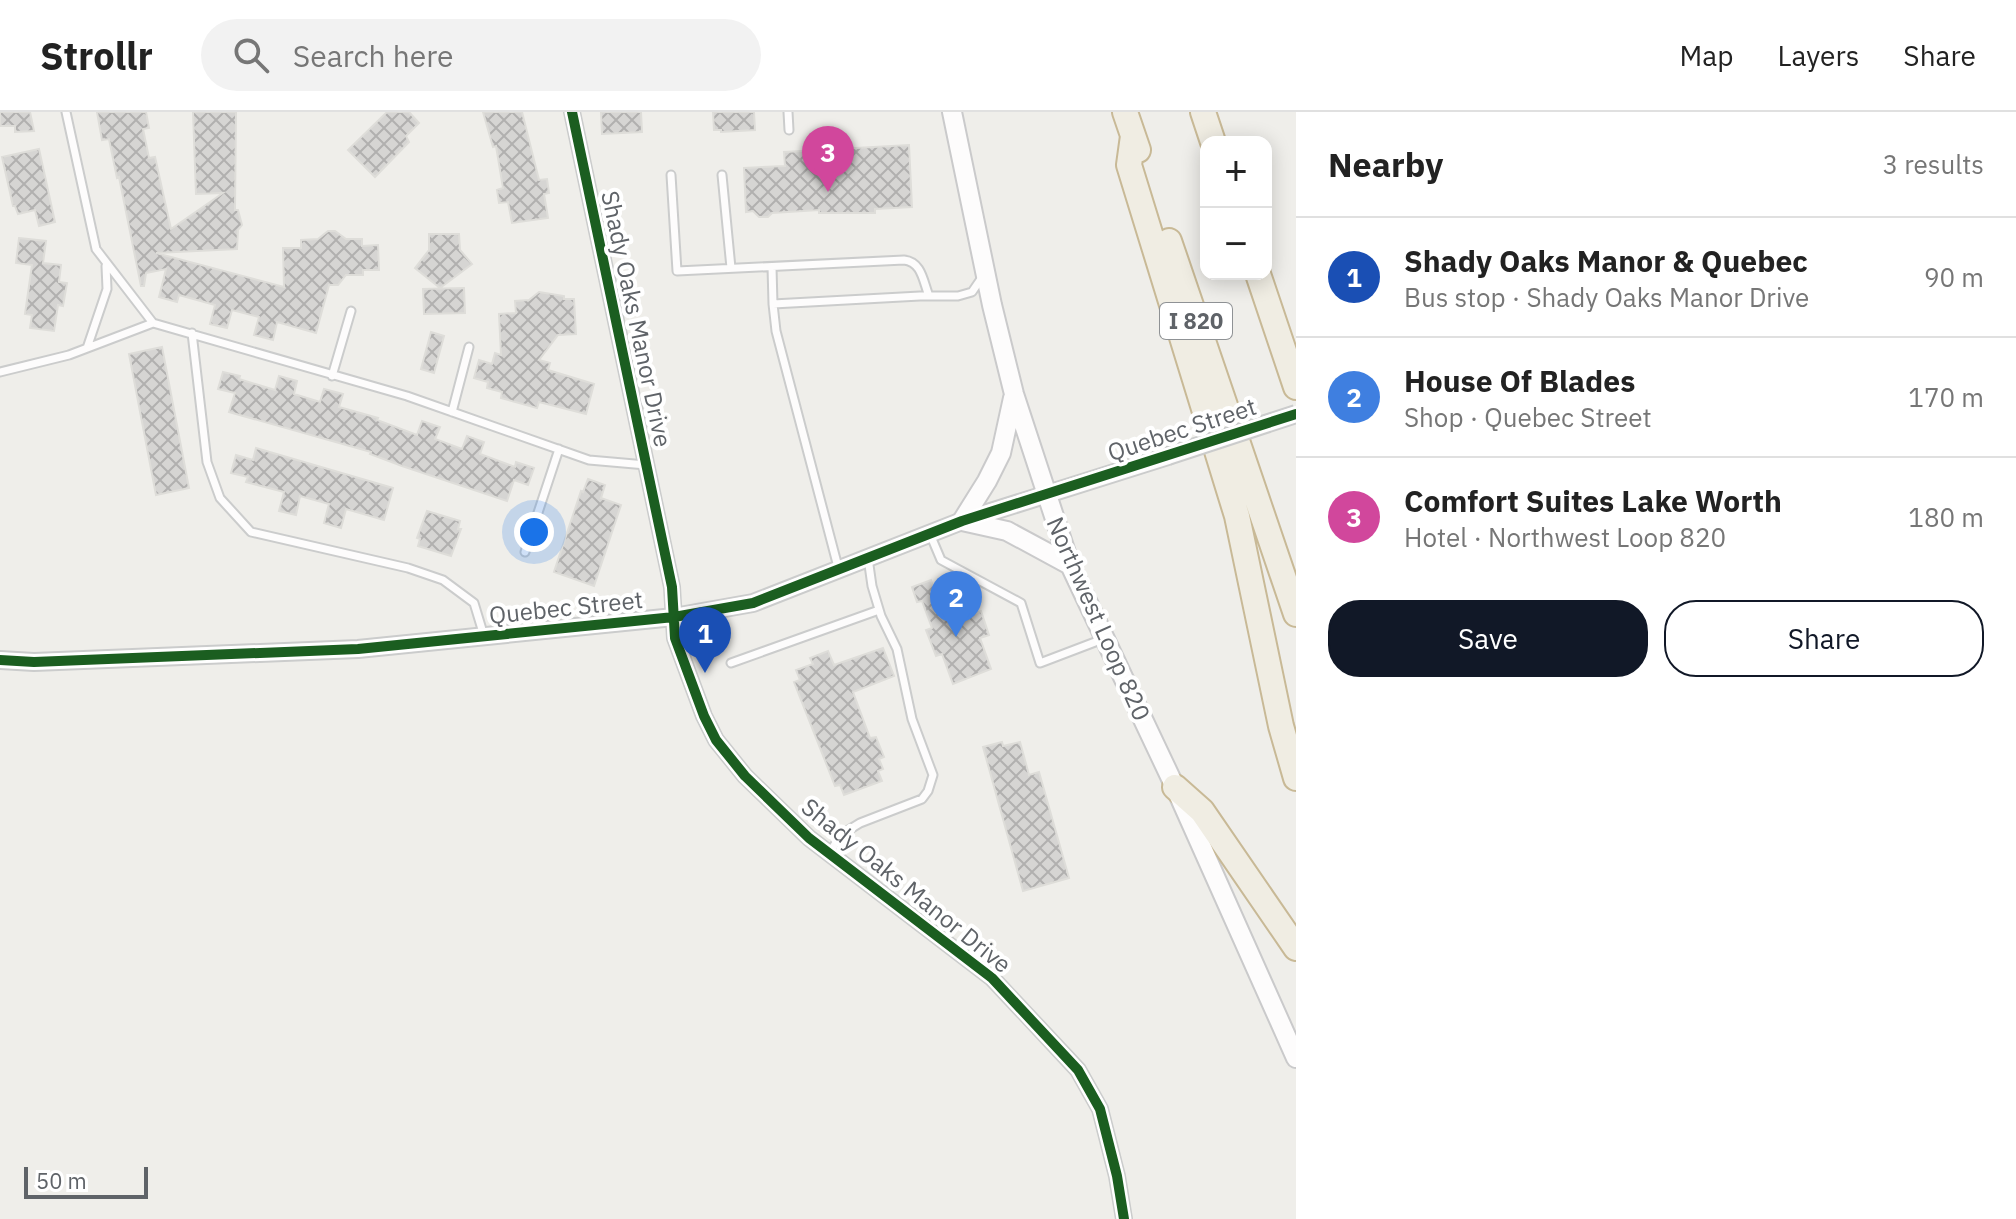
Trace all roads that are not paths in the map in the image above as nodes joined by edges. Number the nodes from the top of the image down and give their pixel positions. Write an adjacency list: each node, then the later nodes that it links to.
1 (66, 112): 12 (lane)
2 (572, 112): 31 (street, Shady Oaks Manor Drive)
3 (788, 112): 7 (lane)
4 (952, 112): 15 (main road, Northwest Loop 820)
5 (1125, 112): 8 (highway, I 820)
6 (1203, 112): 9 (highway)
7 (789, 130)
8 (1133, 136): 40 (highway, I 820); 46 (highway)
9 (1211, 136)
10 (671, 175): 14 (lane)
11 (722, 175): 14 (lane)
12 (106, 263): 20 (lane); 23 (lane)
13 (772, 267): 14 (lane); 17 (lane); 18 (lane)
14 (731, 268)
15 (985, 273): 17 (lane); 27 (main road, Northwest Loop 820)
16 (1260, 280): 26 (highway, I 820)
17 (929, 296): 18 (lane)
18 (773, 304): 38 (lane)
19 (351, 311): 25 (lane)
20 (153, 323): 21 (lane); 23 (lane)
21 (192, 333): 25 (lane); 42 (lane)
22 (469, 347): 28 (lane)
23 (87, 348): 24 (lane)
24 (0, 372)
25 (332, 376): 28 (lane)
26 (1296, 387)
27 (1014, 394): 32 (main road, Northwest Loop 820); 33 (main road)
28 (452, 412): 30 (lane)
29 (1296, 414): 32 (street, Quebec Street, bridge)
30 (559, 449): 31 (lane); 35 (lane)
31 (646, 465): 41 (street, Shady Oaks Manor Drive)
32 (1045, 495): 33 (street, Quebec Street); 37 (main road, Northwest Loop 820)
33 (962, 521): 34 (street, Quebec Street); 37 (main road)
34 (930, 534): 36 (street, Quebec Street); 43 (lane)
35 (525, 552)
36 (868, 558): 38 (street, Quebec Street); 39 (lane)
37 (1070, 565): 43 (main road, Northwest Loop 820)
38 (839, 570): 41 (street, Quebec Street)
39 (879, 610): 45 (lane); 48 (lane)
40 (1296, 614)
41 (674, 617): 42 (street, Quebec Street); 48 (street, Shady Oaks Manor Drive)
42 (485, 638): 44 (street, Quebec Street)
43 (1103, 639): 47 (main road, Northwest Loop 820)
44 (0, 660)
45 (731, 663)
46 (1296, 778)
47 (1175, 787): 49 (highway); 50 (main road, Northwest Loop 820)
48 (829, 853): 51 (street, Shady Oaks Manor Drive)
49 (1296, 948)
50 (1296, 1058)
51 (1124, 1219)

